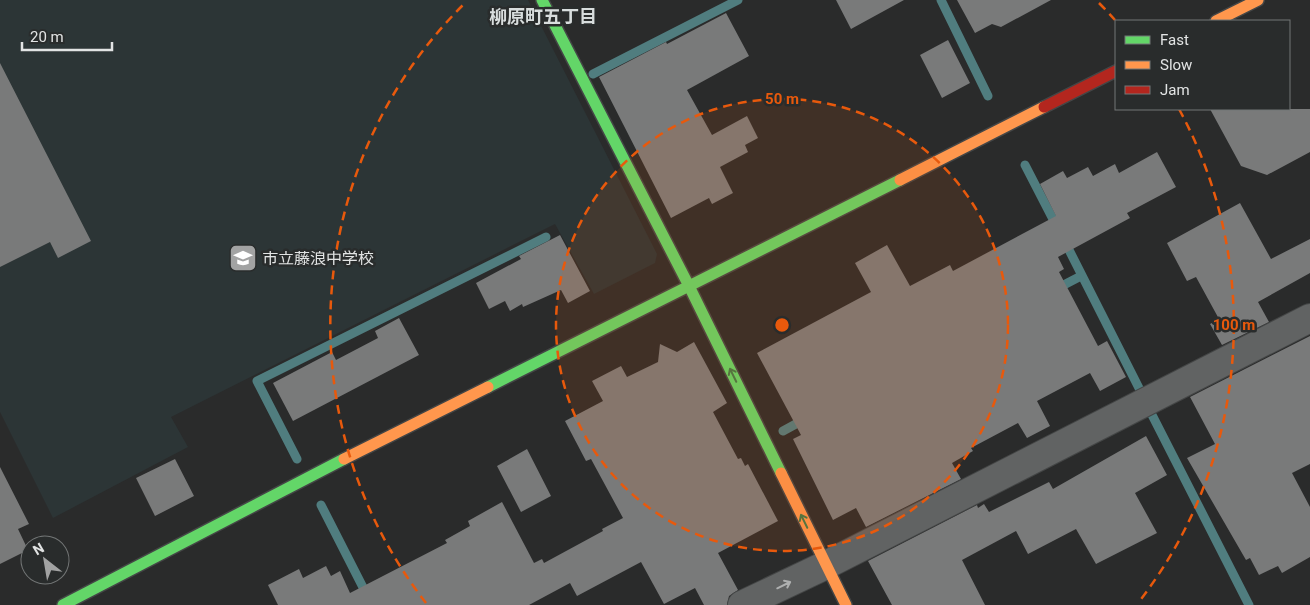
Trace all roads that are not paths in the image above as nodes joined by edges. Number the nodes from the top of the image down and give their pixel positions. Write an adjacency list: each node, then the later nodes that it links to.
1 (542, 0): 5 (street)
2 (1258, 0): 3 (street)
3 (1218, 20)
4 (1115, 72): 5 (street)
5 (689, 286): 7 (street, one-way to 5); 8 (street)
6 (1310, 318): 7 (street)
7 (826, 565): 9 (street, one-way to 7); 10 (street)
8 (63, 605)
9 (742, 605)
10 (846, 605)

